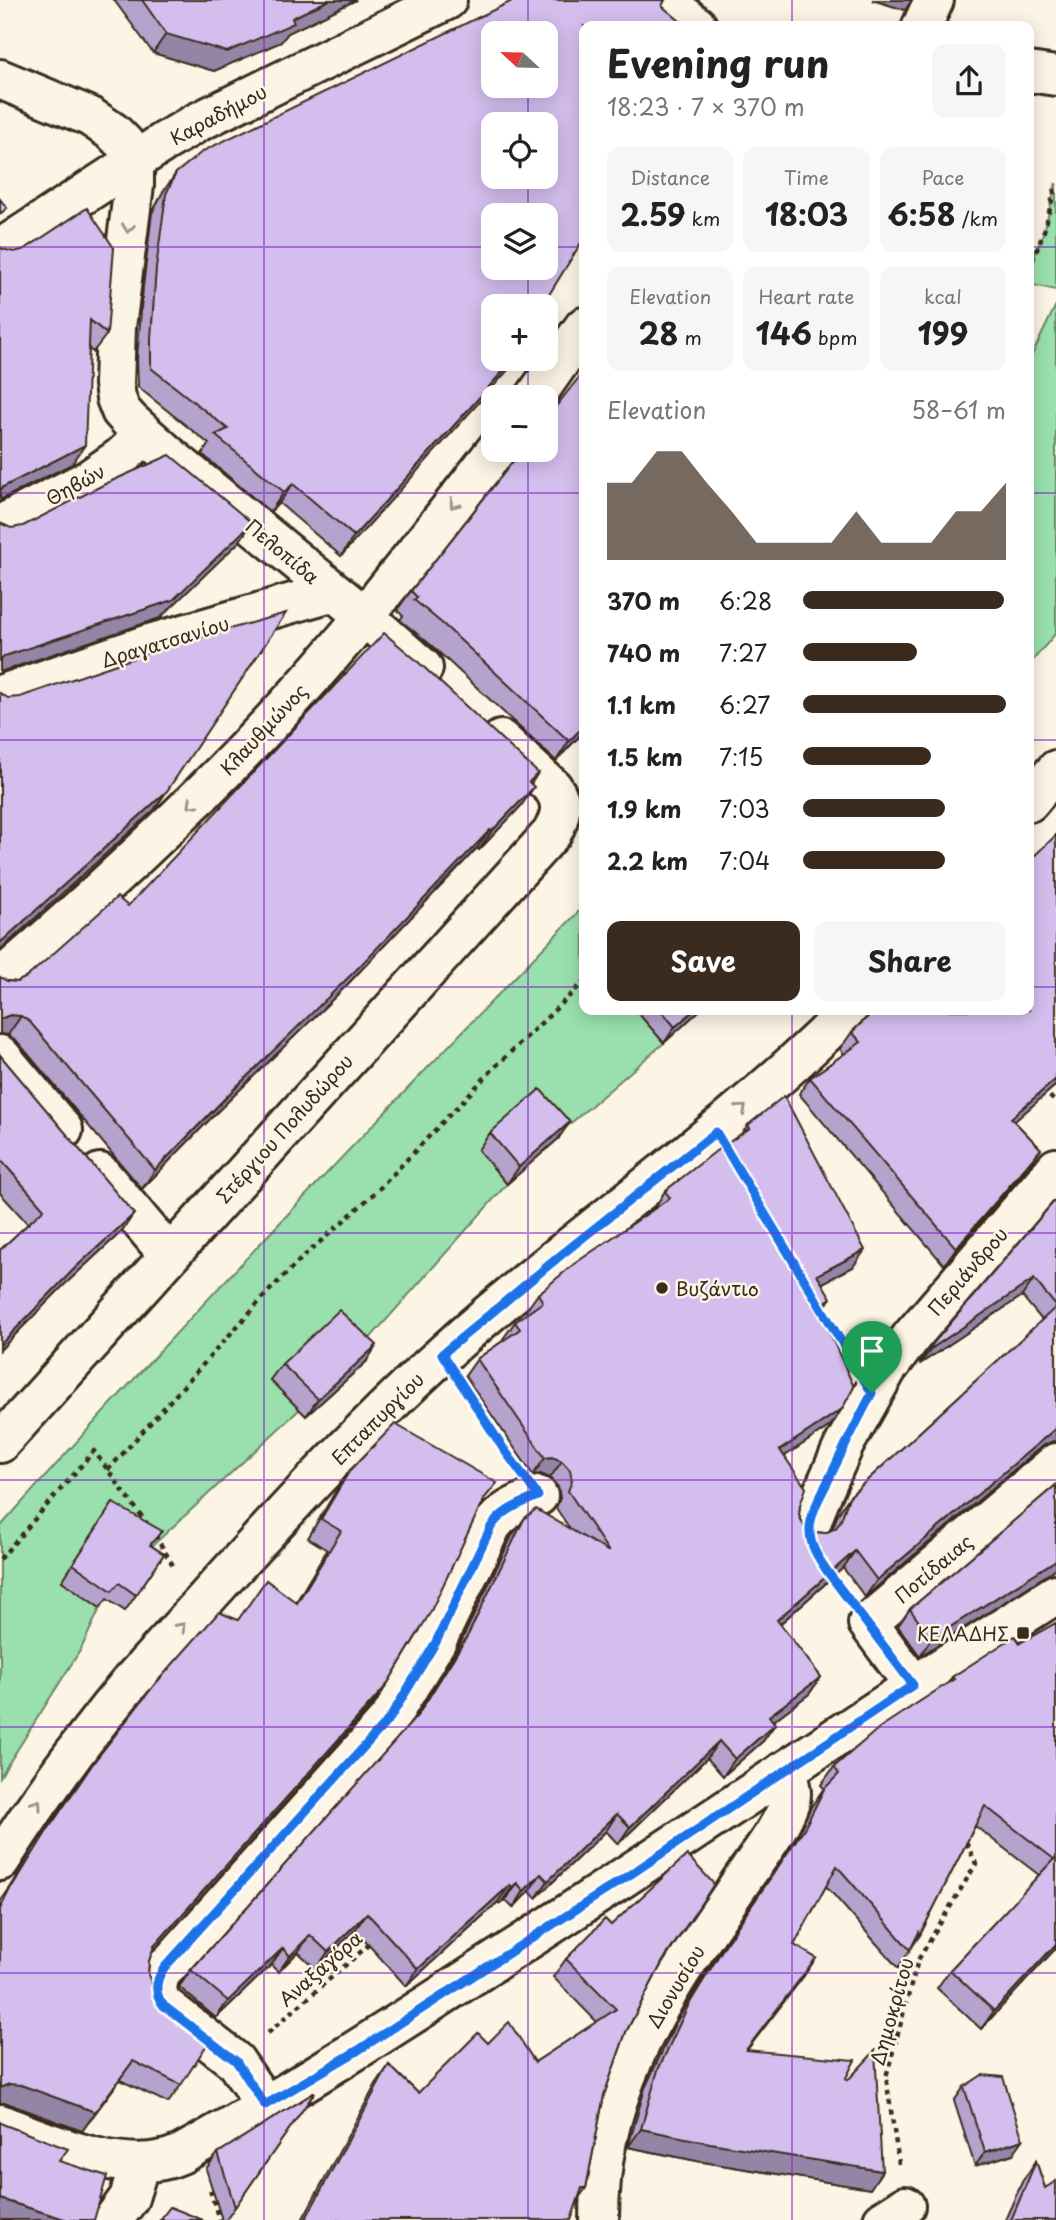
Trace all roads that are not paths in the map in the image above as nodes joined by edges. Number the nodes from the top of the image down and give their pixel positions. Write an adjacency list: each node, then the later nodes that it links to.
1 (447, 0): 9 (street, Καραδήμου)
2 (664, 0): 4 (street)
3 (934, 0): 5 (street)
4 (691, 21)
5 (924, 21)
6 (1034, 73): 7 (street)
7 (1056, 76)
8 (0, 79): 9 (street)
9 (134, 161): 10 (street, Καραδήμου); 13 (street, Πελοπίδα, one-way to 13)
10 (0, 249)
11 (579, 334): 12 (street)
12 (543, 385)
13 (145, 435): 15 (street, Θηβών); 16 (street, Πελοπίδα)
14 (486, 462): 17 (street, Κλαυθμώνος, one-way to 17)
15 (0, 525)
16 (331, 592): 17 (street, Πελοπίδα); 19 (street, Δραγατσανίου)
17 (364, 616): 18 (street, Πελοπίδα); 23 (street, Κλαυθμώνος, one-way to 23)
18 (445, 688)
19 (0, 695)
20 (474, 715): 27 (street, Στέργιου Πολυδώρου)
21 (1056, 769): 22 (street)
22 (1034, 796)
23 (0, 979)
24 (844, 1015): 35 (street, Επταπυργίου, one-way to 24)
25 (0, 1055): 27 (street)
26 (1056, 1168): 31 (street, Περιάνδρου)
27 (169, 1255): 28 (street, Στέργιου Πολυδώρου)
28 (0, 1443)
29 (1056, 1463): 33 (street, Ποτίδαιας)
30 (538, 1496): 36 (street)
31 (809, 1528)
32 (1056, 1594): 33 (street)
33 (913, 1685): 34 (street)
34 (784, 1771): 36 (street); 40 (street, Διονυσίου)
35 (0, 1861)
36 (265, 2105): 38 (street)
37 (0, 2124): 38 (street)
38 (140, 2163): 39 (street)
39 (113, 2220)
40 (599, 2220)

